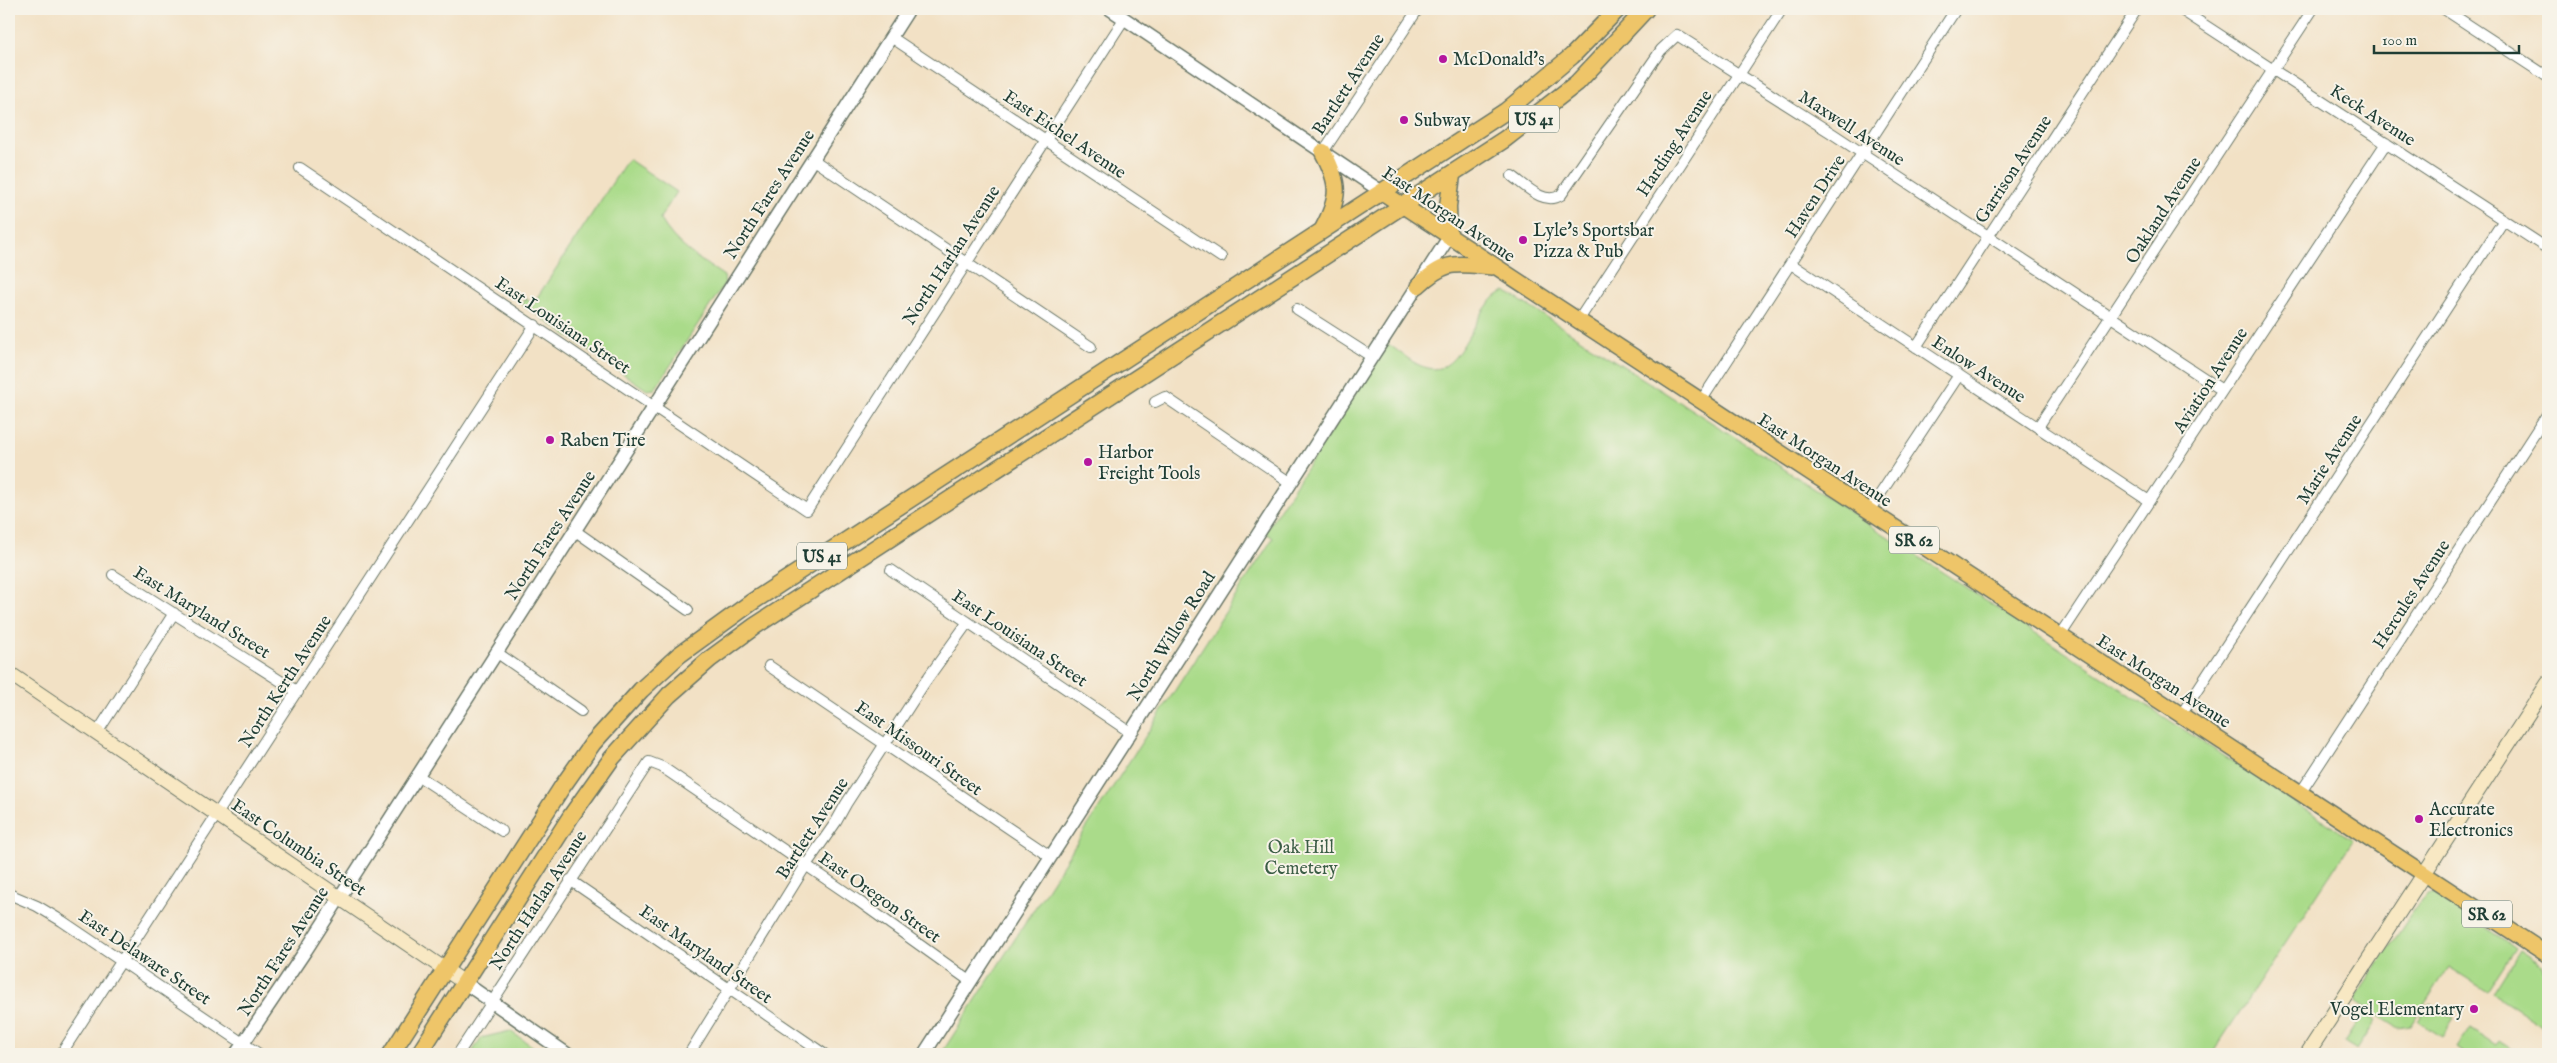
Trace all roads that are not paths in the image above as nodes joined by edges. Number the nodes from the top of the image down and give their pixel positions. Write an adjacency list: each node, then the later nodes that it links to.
1 (909, 9): 13 (street, North Fares Avenue)
2 (1110, 9): 12 (street, East Morgan Avenue)
3 (1418, 9): 19 (street, Bartlett Avenue)
4 (1618, 9): 25 (highway, US 41)
5 (1646, 9): 23 (highway, US 41)
6 (1782, 9): 15 (street, Harding Avenue)
7 (1956, 9): 20 (street, Haven Drive)
8 (2137, 9): 29 (street, Garrison Avenue)
9 (2180, 9): 14 (street, Keck Avenue)
10 (2313, 9): 14 (street, Oakland Avenue)
11 (2444, 9): 16 (street)
12 (1124, 19): 17 (street, North Harlan Avenue); 19 (street, East Morgan Avenue)
13 (891, 37): 17 (street, East Eichel Avenue); 21 (street, North Fares Avenue)
14 (2273, 70): 18 (street, Keck Avenue); 38 (street, Oakland Avenue)
15 (1739, 75): 20 (street, Maxwell Avenue); 24 (street, Maxwell Avenue); 39 (street, Harding Avenue)
16 (2548, 77)
17 (1044, 140): 32 (street, East Eichel Avenue); 33 (street, North Harlan Avenue)
18 (2386, 143): 27 (street, Keck Avenue); 45 (street, Aviation Avenue)
19 (1323, 152): 25 (street, East Morgan Avenue); 28 (highway)
20 (1862, 154): 29 (street, Maxwell Avenue); 34 (street, Haven Drive)
21 (812, 159): 33 (street); 48 (street, North Fares Avenue)
22 (300, 168): 40 (street, East Louisiana Street)
23 (1452, 175): 26 (highway, US 41); 30 (highway)
24 (1512, 176)
25 (1382, 192): 26 (main road, East Morgan Avenue / SR 62); 28 (highway, US 41)
26 (1403, 206): 30 (main road, East Morgan Avenue / SR 62); 87 (highway, US 41)
27 (2504, 220): 31 (street, Keck Avenue); 68 (street, Marie Avenue)
28 (1322, 231): 85 (highway, US 41)
29 (1988, 236): 38 (street, Maxwell Avenue); 42 (street, Garrison Avenue)
30 (1450, 237): 35 (main road, East Morgan Avenue / SR 62); 36 (street, North Willow Road)
31 (2548, 249)
32 (1221, 257)
33 (966, 263): 41 (street); 53 (street, North Harlan Avenue)
34 (1791, 264): 42 (street, Enlow Avenue); 46 (street, Haven Drive)
35 (1496, 267): 36 (main road); 39 (main road, East Morgan Avenue / SR 62)
36 (1418, 286): 43 (street, North Willow Road)
37 (1297, 309): 43 (street)
38 (2111, 316): 45 (street, Maxwell Avenue); 50 (street, Oakland Avenue)
39 (1578, 321): 46 (main road, East Morgan Avenue / SR 62)
40 (535, 325): 48 (street, East Louisiana Street); 66 (street, North Kerth Avenue)
41 (1091, 347)
42 (1916, 347): 44 (street, Enlow Avenue)
43 (1372, 357): 51 (street, North Willow Road)
44 (1958, 375): 50 (street, Enlow Avenue); 54 (street)
45 (2222, 390): 52 (street, Aviation Avenue)
46 (1701, 401): 54 (main road, East Morgan Avenue / SR 62)
47 (1155, 402): 51 (street)
48 (653, 407): 53 (street, East Louisiana Street); 55 (street, North Fares Avenue)
49 (2548, 413): 74 (street, Hercules Avenue)
50 (2038, 427): 52 (street, Enlow Avenue)
51 (1290, 482): 69 (street, North Willow Road)
52 (2150, 501): 61 (street, Aviation Avenue)
53 (807, 510)
54 (1869, 511): 61 (main road, East Morgan Avenue / SR 62)
55 (574, 530): 58 (street); 62 (street, North Fares Avenue)
56 (891, 570): 60 (street, East Louisiana Street)
57 (114, 575): 59 (street, East Maryland Street)
58 (688, 610)
59 (174, 613): 66 (street, East Maryland Street); 70 (street)
60 (968, 622): 69 (street, East Louisiana Street); 71 (street, Bartlett Avenue)
61 (2060, 636): 68 (main road, East Morgan Avenue / SR 62)
62 (496, 652): 67 (street); 73 (street, North Fares Avenue)
63 (769, 666): 71 (street, East Missouri Street)
64 (10, 677): 70 (main road, East Columbia Street)
65 (2548, 683): 79 (main road)
66 (298, 692): 75 (street, North Kerth Avenue)
67 (581, 711)
68 (2181, 715): 74 (main road, East Morgan Avenue / SR 62)
69 (1130, 732): 77 (street, North Willow Road)
70 (97, 733): 75 (main road, East Columbia Street)
71 (886, 744): 77 (street, East Missouri Street); 78 (street, Bartlett Avenue)
72 (646, 764): 78 (street, East Oregon Street); 80 (street, North Harlan Avenue)
73 (417, 775): 76 (street); 82 (street, North Fares Avenue)
74 (2301, 792): 79 (main road, East Morgan Avenue / SR 62)
75 (218, 816): 82 (main road, East Columbia Street); 84 (street, North Kerth Avenue)
76 (502, 831)
77 (1050, 856): 86 (street, North Willow Road)
78 (806, 866): 86 (street, East Oregon Street); 88 (street, Bartlett Avenue)
79 (2425, 874): 83 (main road, East Morgan Avenue / SR 62); 101 (main road)
80 (570, 880): 88 (street, East Maryland Street); 89 (street, North Harlan Avenue)
81 (9, 894): 84 (street, East Delaware Street)
82 (340, 897): 85 (main road, East Columbia Street); 90 (street, North Fares Avenue)
83 (2548, 955)
84 (122, 962): 90 (street, East Delaware Street); 91 (street, North Kerth Avenue)
85 (445, 969): 87 (main road, East Columbia Street); 94 (highway, US 41)
86 (970, 981): 100 (street, North Willow Road)
87 (465, 983): 89 (street, East Columbia Street); 95 (highway, US 41)
88 (728, 990): 98 (street, Bartlett Avenue); 99 (street, East Maryland Street)
89 (492, 1002): 96 (street, North Harlan Avenue); 97 (street, East Columbia Street)
90 (243, 1043): 92 (street, North Fares Avenue); 93 (street, East Delaware Street)
91 (61, 1054)
92 (236, 1054)
93 (259, 1054)
94 (391, 1054)
95 (419, 1054)
96 (458, 1054)
97 (567, 1054)
98 (689, 1054)
99 (824, 1054)
100 (924, 1054)
101 (2307, 1054)

